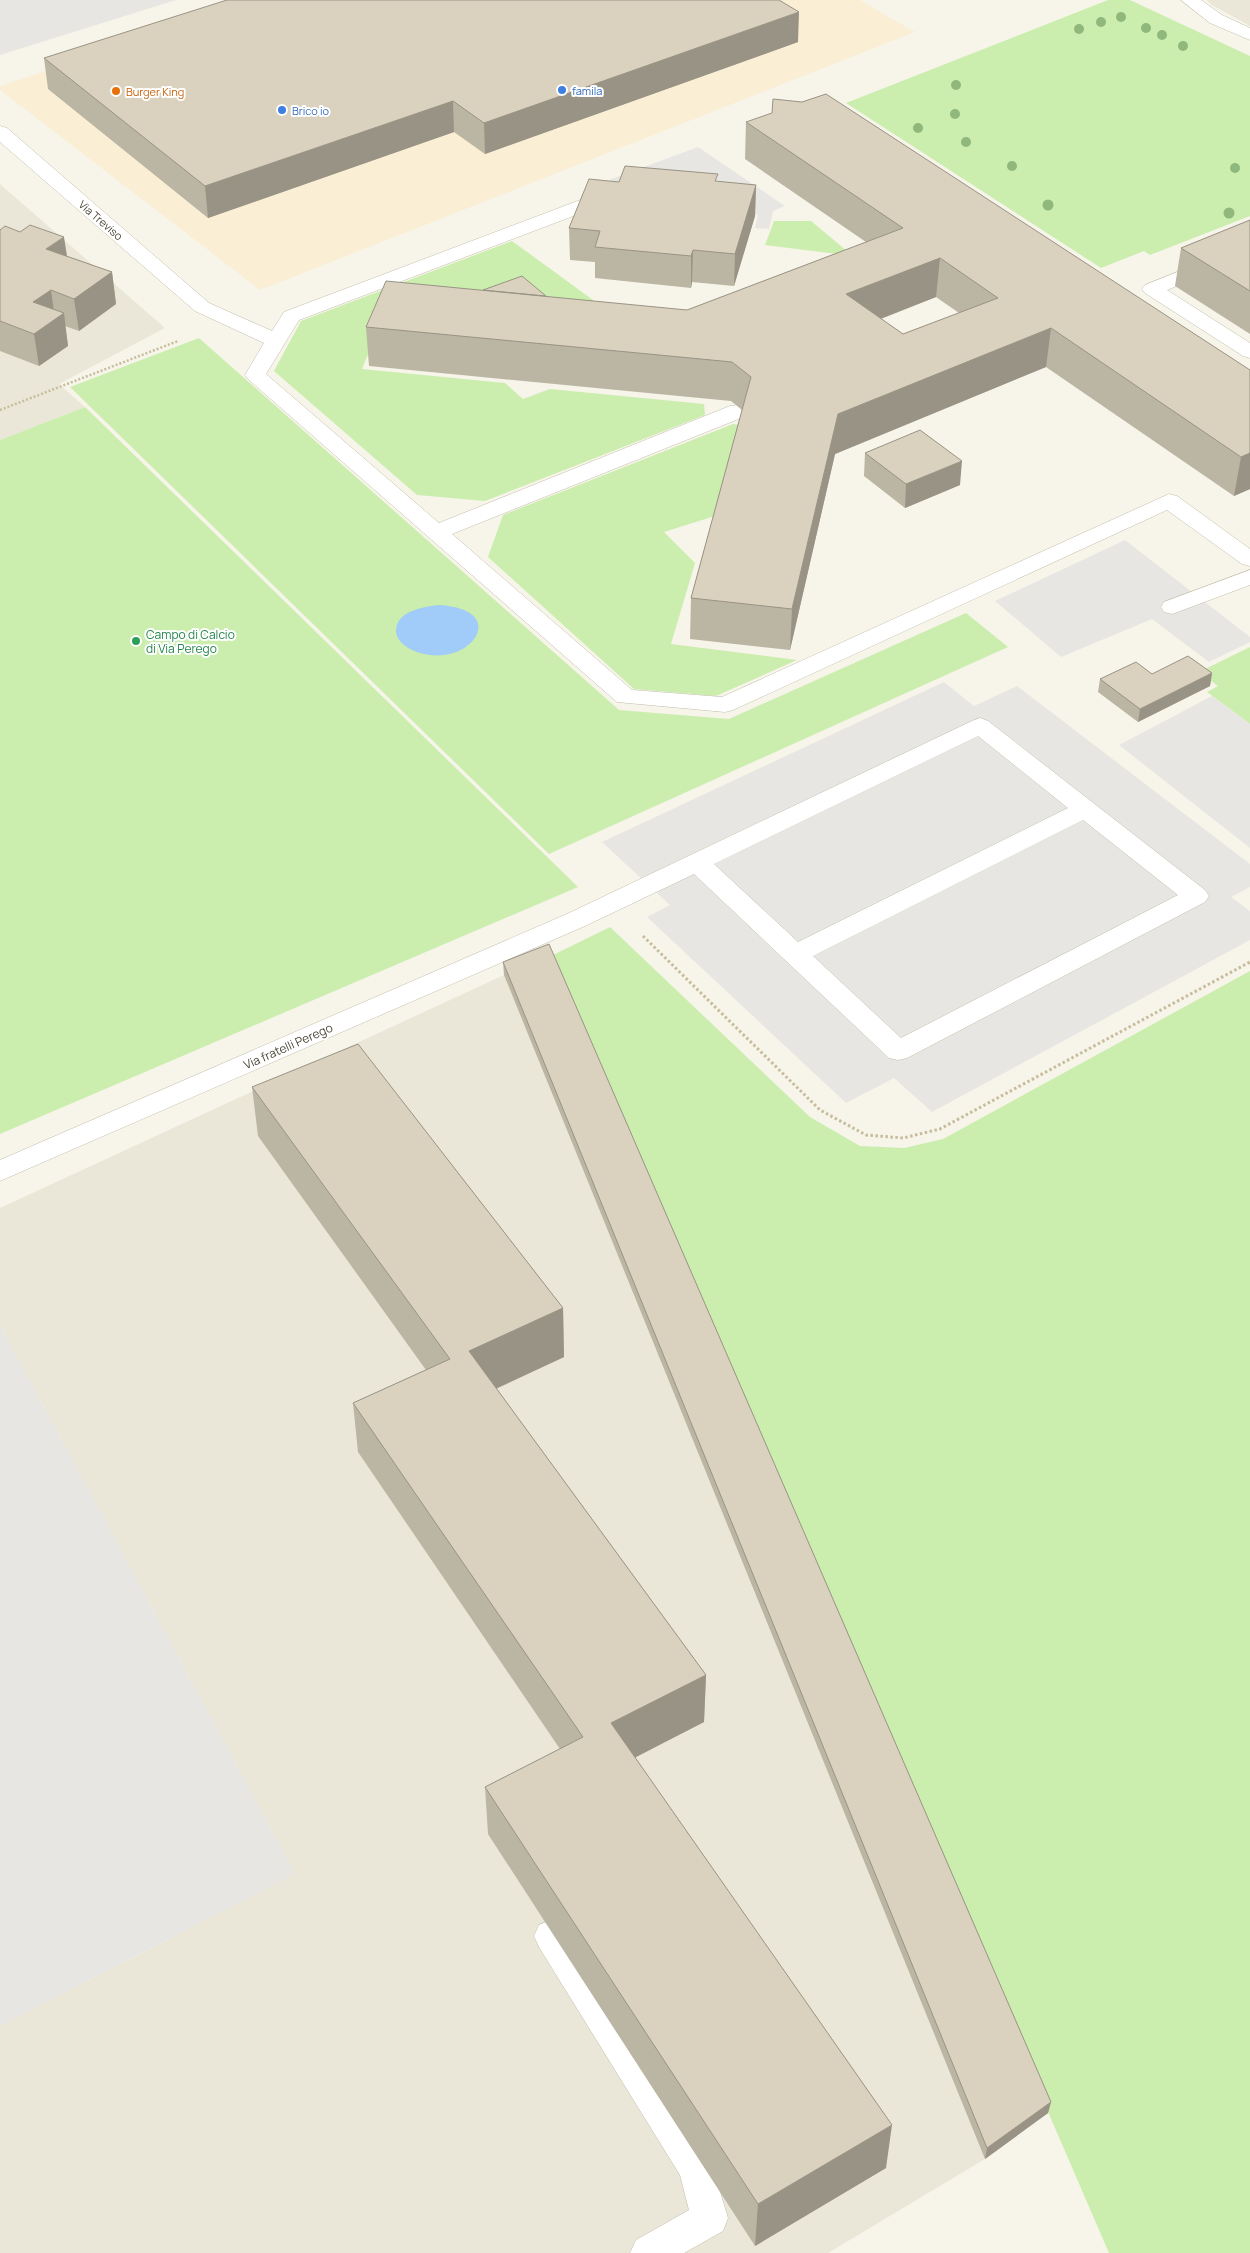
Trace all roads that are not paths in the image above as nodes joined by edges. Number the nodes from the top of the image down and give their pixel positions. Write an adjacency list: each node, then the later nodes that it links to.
1 (1190, 0): 2 (street)
2 (1250, 35)
3 (0, 132): 6 (street, Via Treviso)
4 (623, 190): 6 (street)
5 (1250, 249): 7 (street)
6 (276, 340): 9 (street)
7 (1250, 352)
8 (738, 411): 9 (street)
9 (435, 533): 10 (street)
10 (1250, 559)
11 (1250, 577): 12 (street)
12 (1172, 607)
13 (1085, 809): 14 (street, Via fratelli Perego); 15 (street); 15 (street)
14 (697, 862): 15 (street); 16 (street, Via fratelli Perego)
15 (795, 954)
16 (0, 1172)
17 (551, 1936): 18 (street)
18 (649, 2253)

